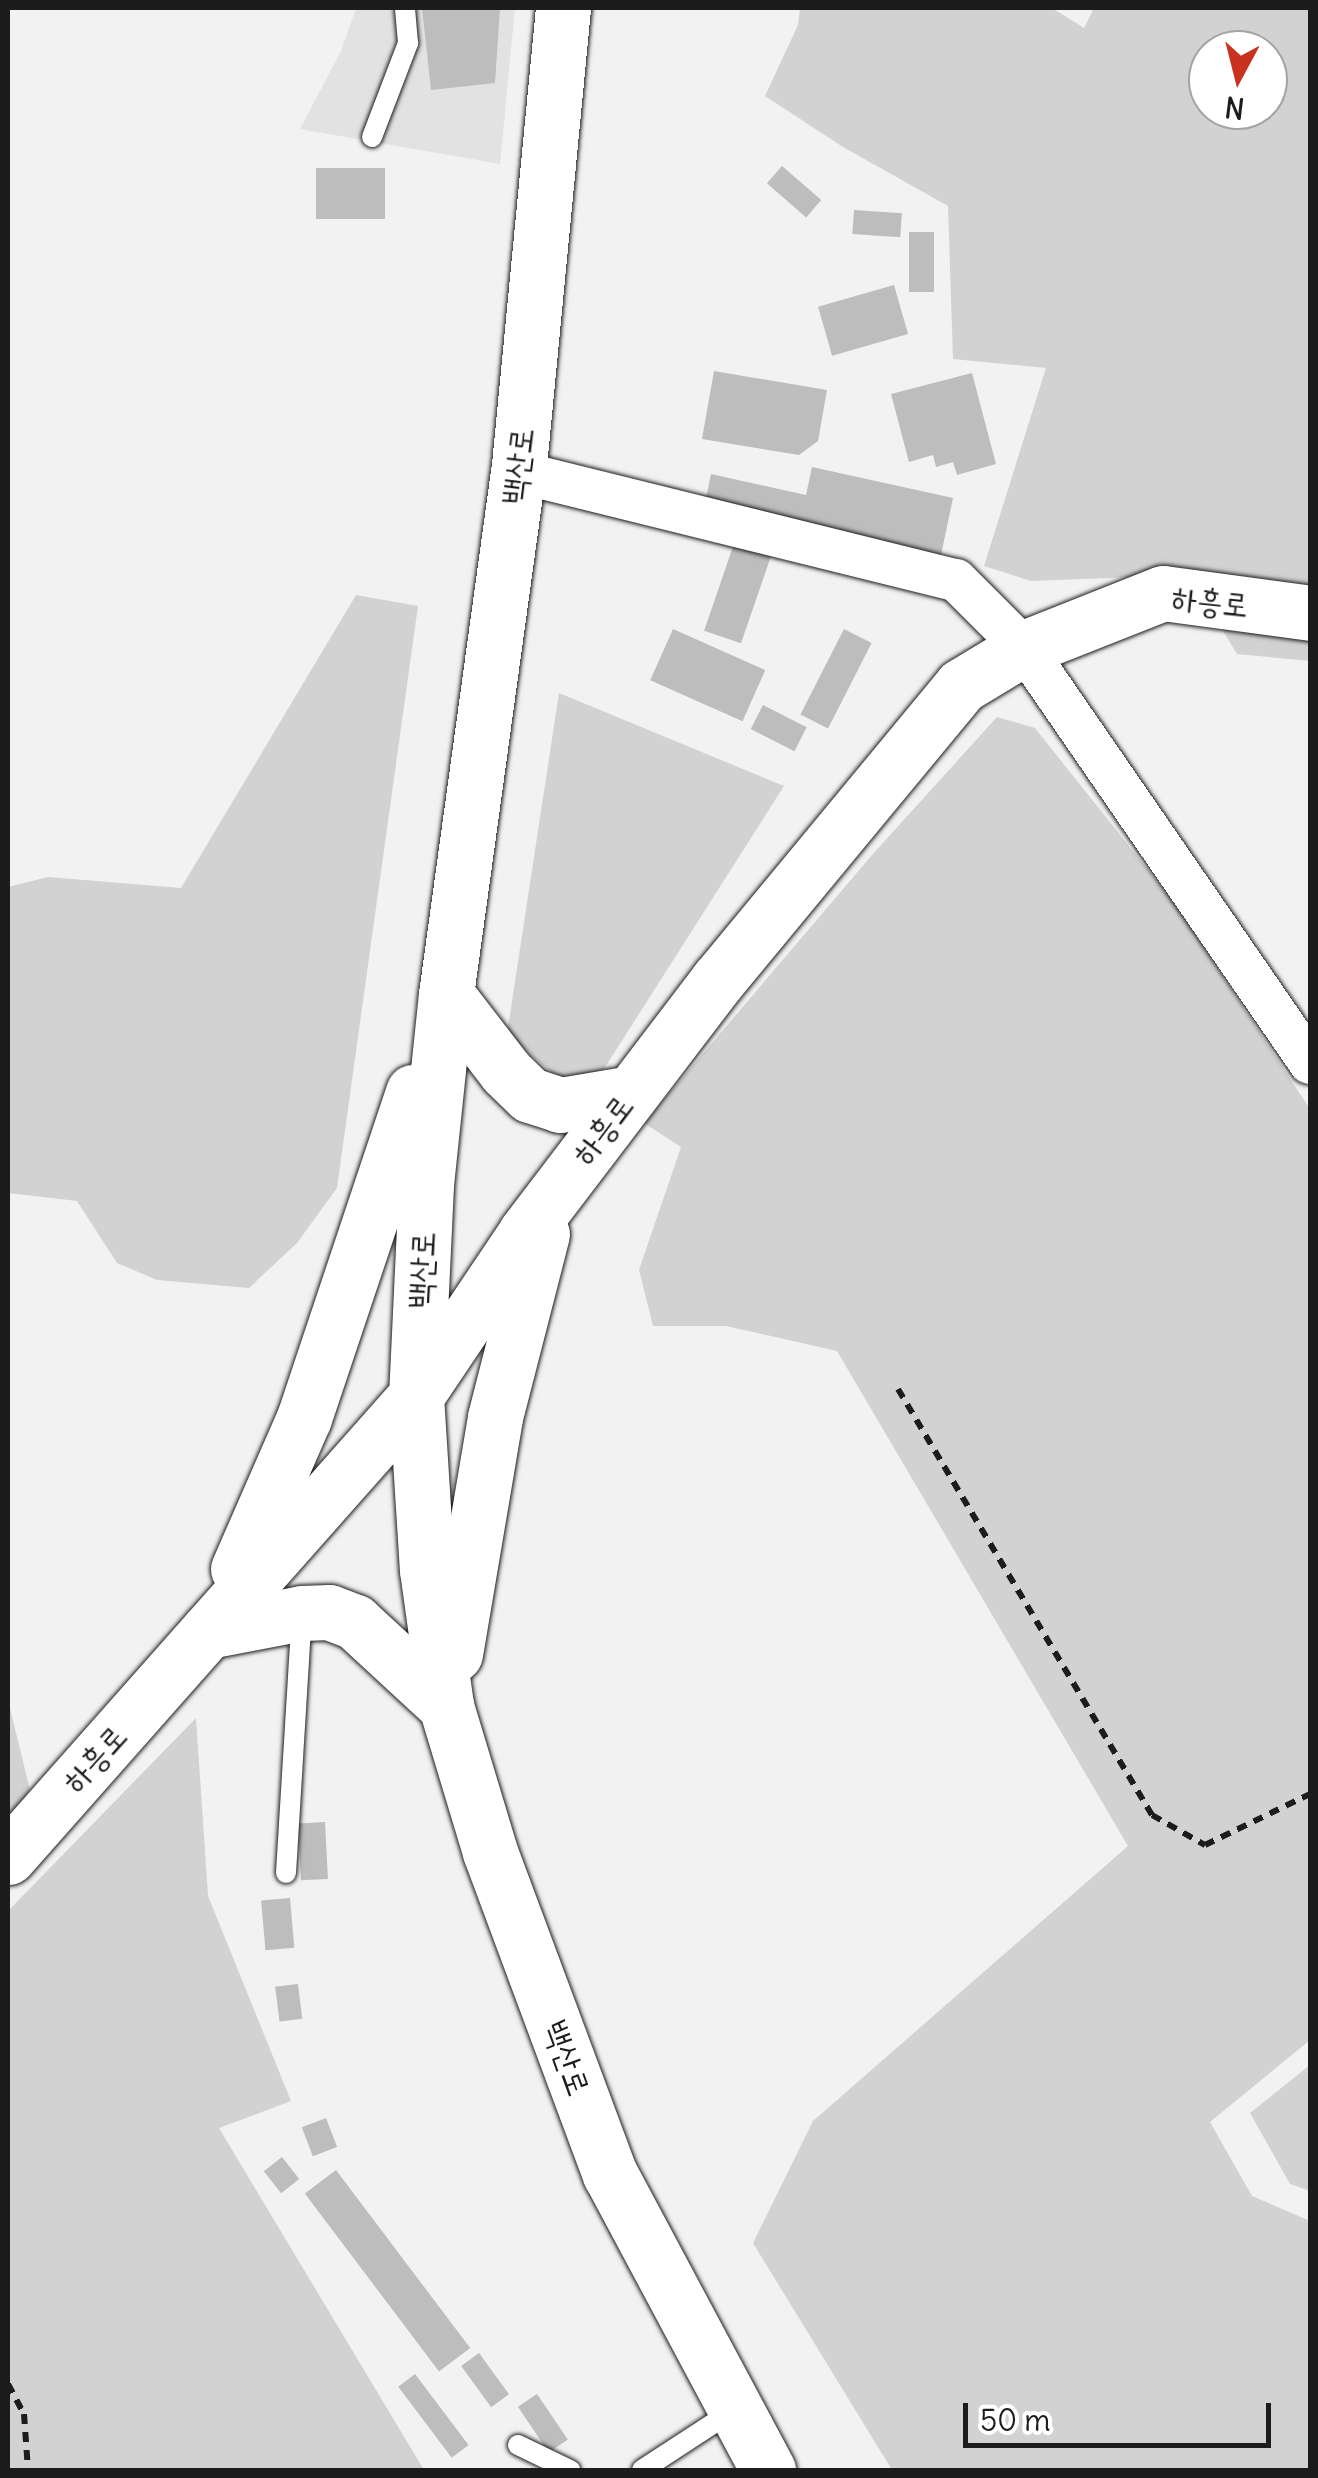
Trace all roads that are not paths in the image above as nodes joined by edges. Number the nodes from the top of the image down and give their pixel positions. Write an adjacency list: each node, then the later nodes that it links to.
1 (405, 8): 3 (lane)
2 (562, 8): 4 (main road, 백산로)
3 (372, 137)
4 (518, 472): 6 (street); 7 (main road, 백산로)
5 (1310, 613): 6 (main road, 하흥로)
6 (1024, 648): 8 (street); 9 (main road, 하흥로)
7 (446, 994): 9 (main road); 11 (main road, 백산로); 13 (main road)
8 (1310, 1062)
9 (632, 1093): 10 (main road, 하흥로)
10 (553, 1196): 11 (main road, 하흥로); 14 (main road)
11 (416, 1396): 13 (main road, 하흥로); 14 (main road, 백산로)
12 (302, 1612): 13 (main road); 14 (main road); 16 (lane)
13 (208, 1630): 15 (main road, 하흥로)
14 (446, 1706): 17 (main road, 백산로)
15 (8, 1857)
16 (286, 1872)
17 (735, 2409): 20 (lane); 21 (main road, 백산로)
18 (518, 2445): 19 (lane)
19 (570, 2470)
20 (642, 2470)
21 (768, 2470)

